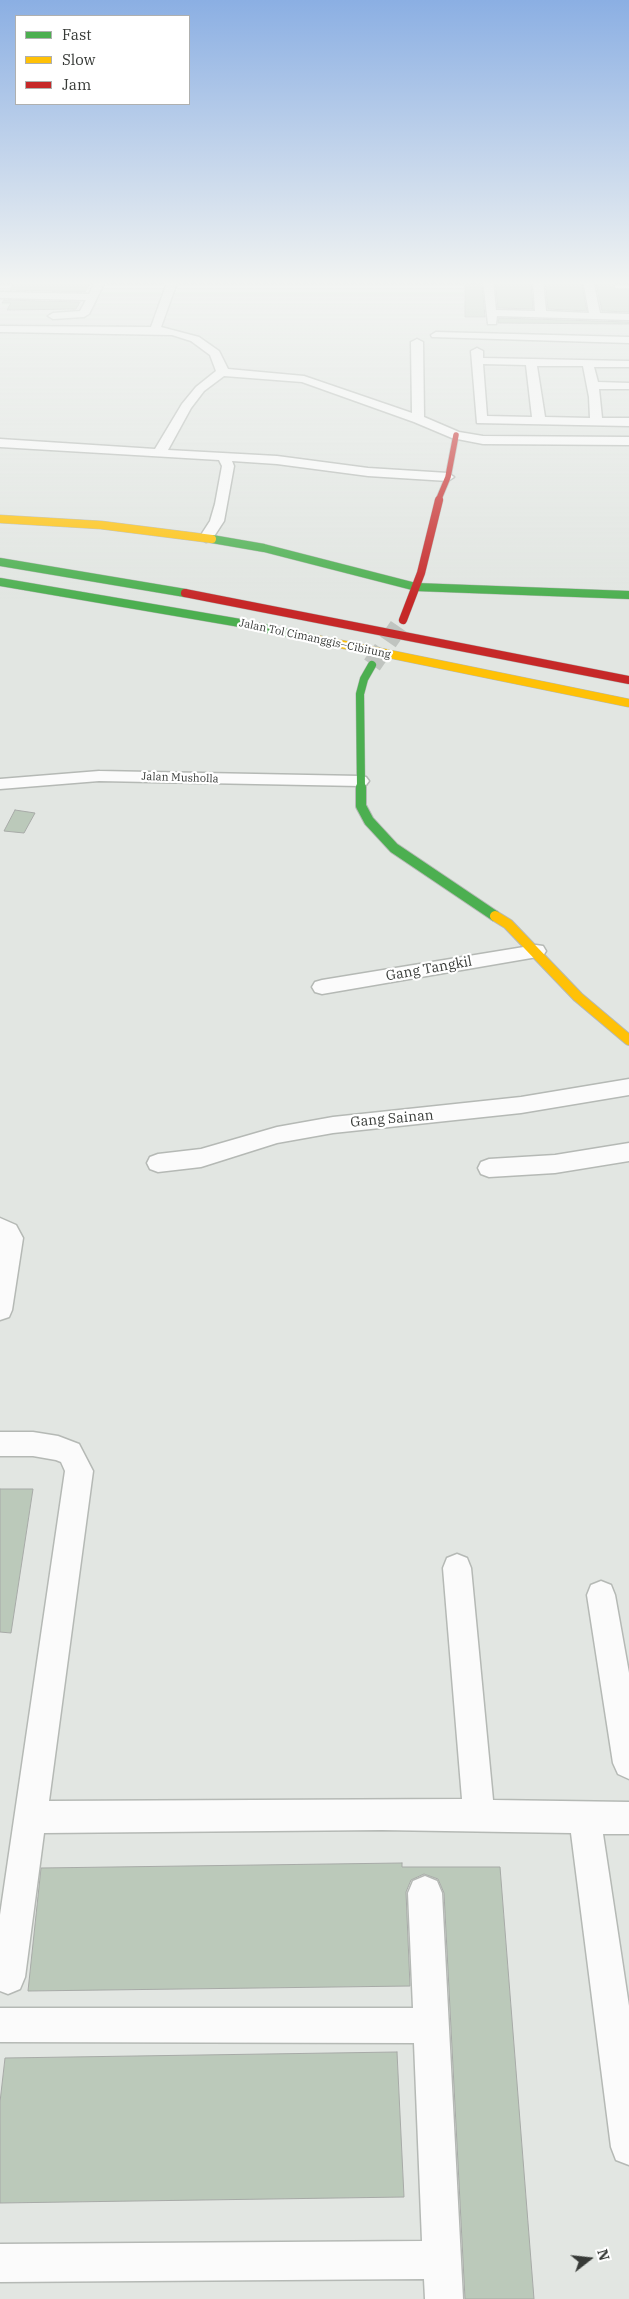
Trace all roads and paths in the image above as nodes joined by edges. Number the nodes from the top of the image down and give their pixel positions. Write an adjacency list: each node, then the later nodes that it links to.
1 (202, 387): 17 (street)
2 (326, 387): 10 (street)
3 (416, 387): 10 (street)
4 (480, 387): 11 (street)
5 (534, 387): 11 (street)
6 (592, 387): 8 (street)
7 (620, 387): 8 (street)
8 (593, 391): 9 (street); 12 (street)
9 (629, 397)
10 (418, 419): 14 (street)
11 (538, 421): 12 (street)
12 (596, 421): 13 (street)
13 (629, 422)
14 (456, 435): 15 (street); 19 (main road)
15 (629, 442)
16 (0, 443): 17 (street)
17 (160, 452): 18 (street)
18 (224, 457): 19 (street); 21 (street)
19 (448, 477): 24 (main road)
20 (0, 519): 21 (main road)
21 (206, 538): 24 (main road)
22 (0, 562): 28 (main road, Jalan Tol Cimanggis–Cibitung)
23 (0, 582): 29 (main road, Jalan Tol Cimanggis–Cibitung)
24 (416, 587): 25 (main road); 26 (main road)
25 (629, 595)
26 (402, 620)
27 (372, 665): 30 (main road)
28 (629, 680)
29 (629, 703)
30 (360, 781): 31 (street, Jalan Musholla); 32 (main road)
31 (0, 784)
32 (536, 951): 33 (street, Gang Tangkil); 34 (main road)
33 (322, 986)
34 (629, 1040)
35 (629, 1087): 37 (street, Gang Sainan)
36 (629, 1152): 38 (street)
37 (158, 1164)
38 (490, 1168)
39 (0, 1227): 40 (street)
40 (0, 1310)
41 (0, 1444): 46 (street)
42 (457, 1568): 45 (street)
43 (601, 1595): 44 (street)
44 (629, 1763)
45 (479, 1816): 46 (street); 47 (street)
46 (29, 1817): 50 (street)
47 (585, 1818): 48 (street); 51 (street)
48 (629, 1818)
49 (426, 1893): 53 (street)
50 (8, 1977)
51 (622, 2023): 54 (street)
52 (0, 2025): 53 (street)
53 (431, 2026): 55 (street)
54 (629, 2147)
55 (442, 2260): 56 (street); 57 (street)
56 (0, 2263)
57 (444, 2299)

